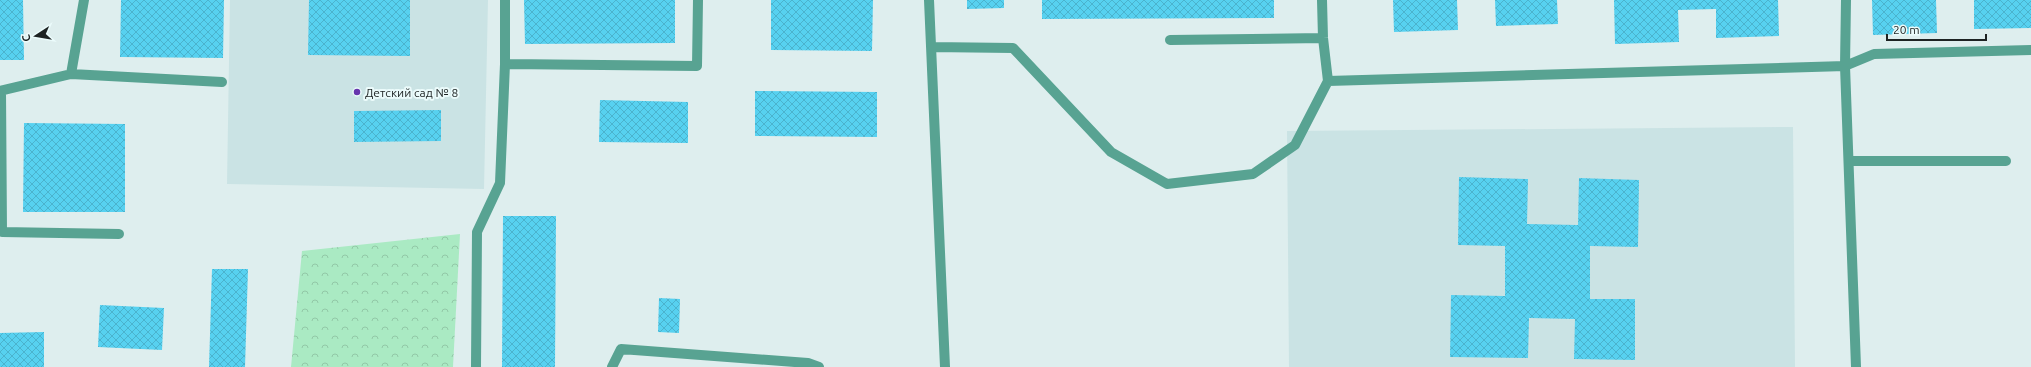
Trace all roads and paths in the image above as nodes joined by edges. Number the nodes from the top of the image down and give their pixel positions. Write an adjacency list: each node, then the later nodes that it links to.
1 (84, 0): 13 (lane)
2 (505, 0): 11 (lane)
3 (698, 0): 11 (lane)
4 (929, 0): 9 (lane)
5 (1322, 0): 7 (lane)
6 (1846, 0): 12 (lane)
7 (1323, 38): 8 (lane); 14 (lane)
8 (1170, 40)
9 (931, 46): 14 (lane); 23 (lane)
10 (2031, 50): 12 (lane)
11 (505, 64): 20 (lane)
12 (1845, 66): 14 (lane); 17 (lane)
13 (71, 74): 15 (lane); 16 (lane)
14 (1328, 81)
15 (222, 82)
16 (0, 91): 19 (lane)
17 (1849, 161): 18 (lane); 24 (lane)
18 (2006, 161)
19 (119, 234)
20 (476, 367)
21 (612, 367): 22 (lane)
22 (819, 367)
23 (945, 367)
24 (1856, 367)

